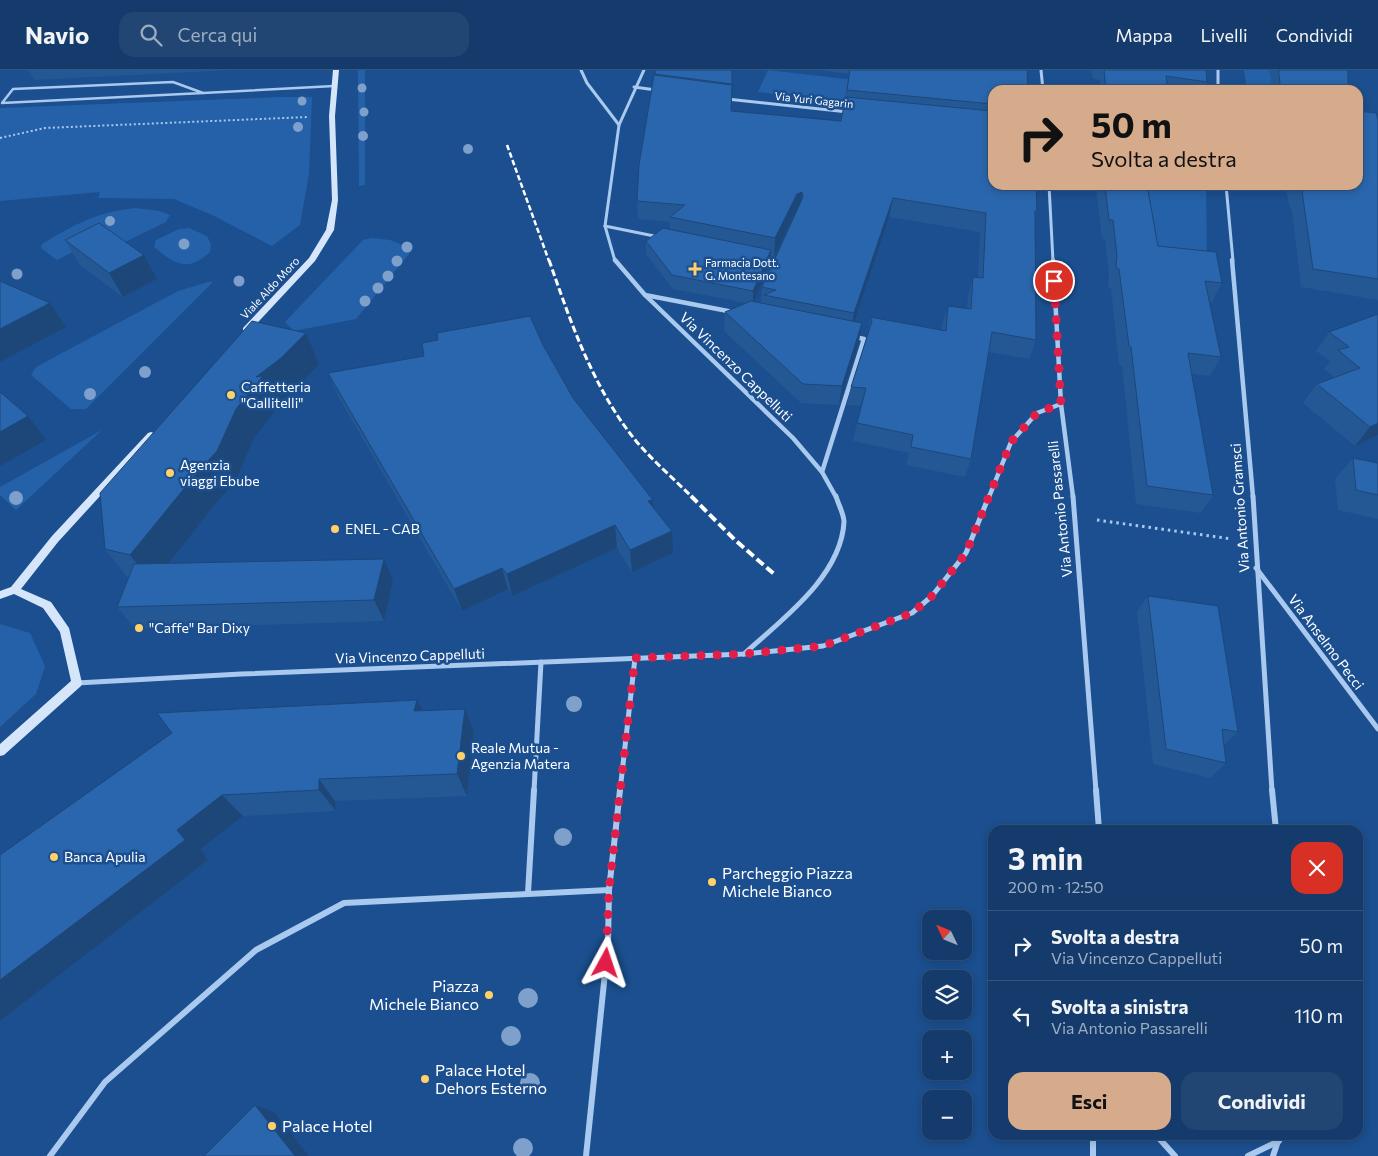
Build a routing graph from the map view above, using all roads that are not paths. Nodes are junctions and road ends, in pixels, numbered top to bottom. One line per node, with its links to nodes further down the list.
1 (336, 70): 8 (main road, Viale Aldo Moro)
2 (581, 70): 14 (street)
3 (644, 70): 9 (street, Via Vincenzo Cappelluti)
4 (1041, 70): 6 (street)
5 (1218, 70): 7 (street)
6 (1042, 85)
7 (1218, 85)
8 (334, 86): 11 (lane); 21 (main road, Viale Aldo Moro)
9 (634, 87): 10 (street); 14 (street, Via Vincenzo Cappelluti)
10 (662, 91)
11 (204, 93): 11 (lane)
12 (719, 98): 13 (street, Via Yuri Gagarin)
13 (855, 112)
14 (619, 126): 17 (street, Via Vincenzo Cappelluti)
15 (1049, 190): 23 (street, Via Antonio Passarelli)
16 (1226, 190): 26 (street, Via Antonio Gramsci)
17 (605, 226): 18 (street); 19 (street, Via Vincenzo Cappelluti)
18 (663, 238)
19 (646, 295): 20 (street); 25 (street, Via Vincenzo Cappelluti)
20 (742, 314)
21 (243, 334)
22 (846, 335): 25 (street)
23 (1061, 404): 29 (street, Via Vincenzo Cappelluti); 35 (street, Via Antonio Passarelli)
24 (154, 431): 27 (main road)
25 (822, 472): 29 (street, Via Vincenzo Cappelluti)
26 (1256, 568): 33 (street, Via Anselmo Pecci); 36 (street, Via Antonio Gramsci)
27 (14, 590): 28 (main road); 32 (main road)
28 (0, 595)
29 (744, 654): 30 (street, Via Vincenzo Cappelluti)
30 (635, 658): 31 (street, Via Vincenzo Cappelluti); 37 (street)
31 (541, 662): 32 (street, Via Vincenzo Cappelluti); 38 (street)
32 (77, 682): 34 (main road)
33 (1378, 729)
34 (0, 751)
35 (1099, 825)
36 (1276, 825)
37 (609, 890): 38 (street); 44 (street)
38 (528, 893): 43 (street)
39 (1093, 1140): 45 (street)
40 (1161, 1140): 46 (street)
41 (1276, 1140): 47 (street)
42 (1278, 1140): 48 (street)
43 (50, 1156)
44 (586, 1156)
45 (1093, 1156)
46 (1175, 1156)
47 (1248, 1156)
48 (1273, 1156)

